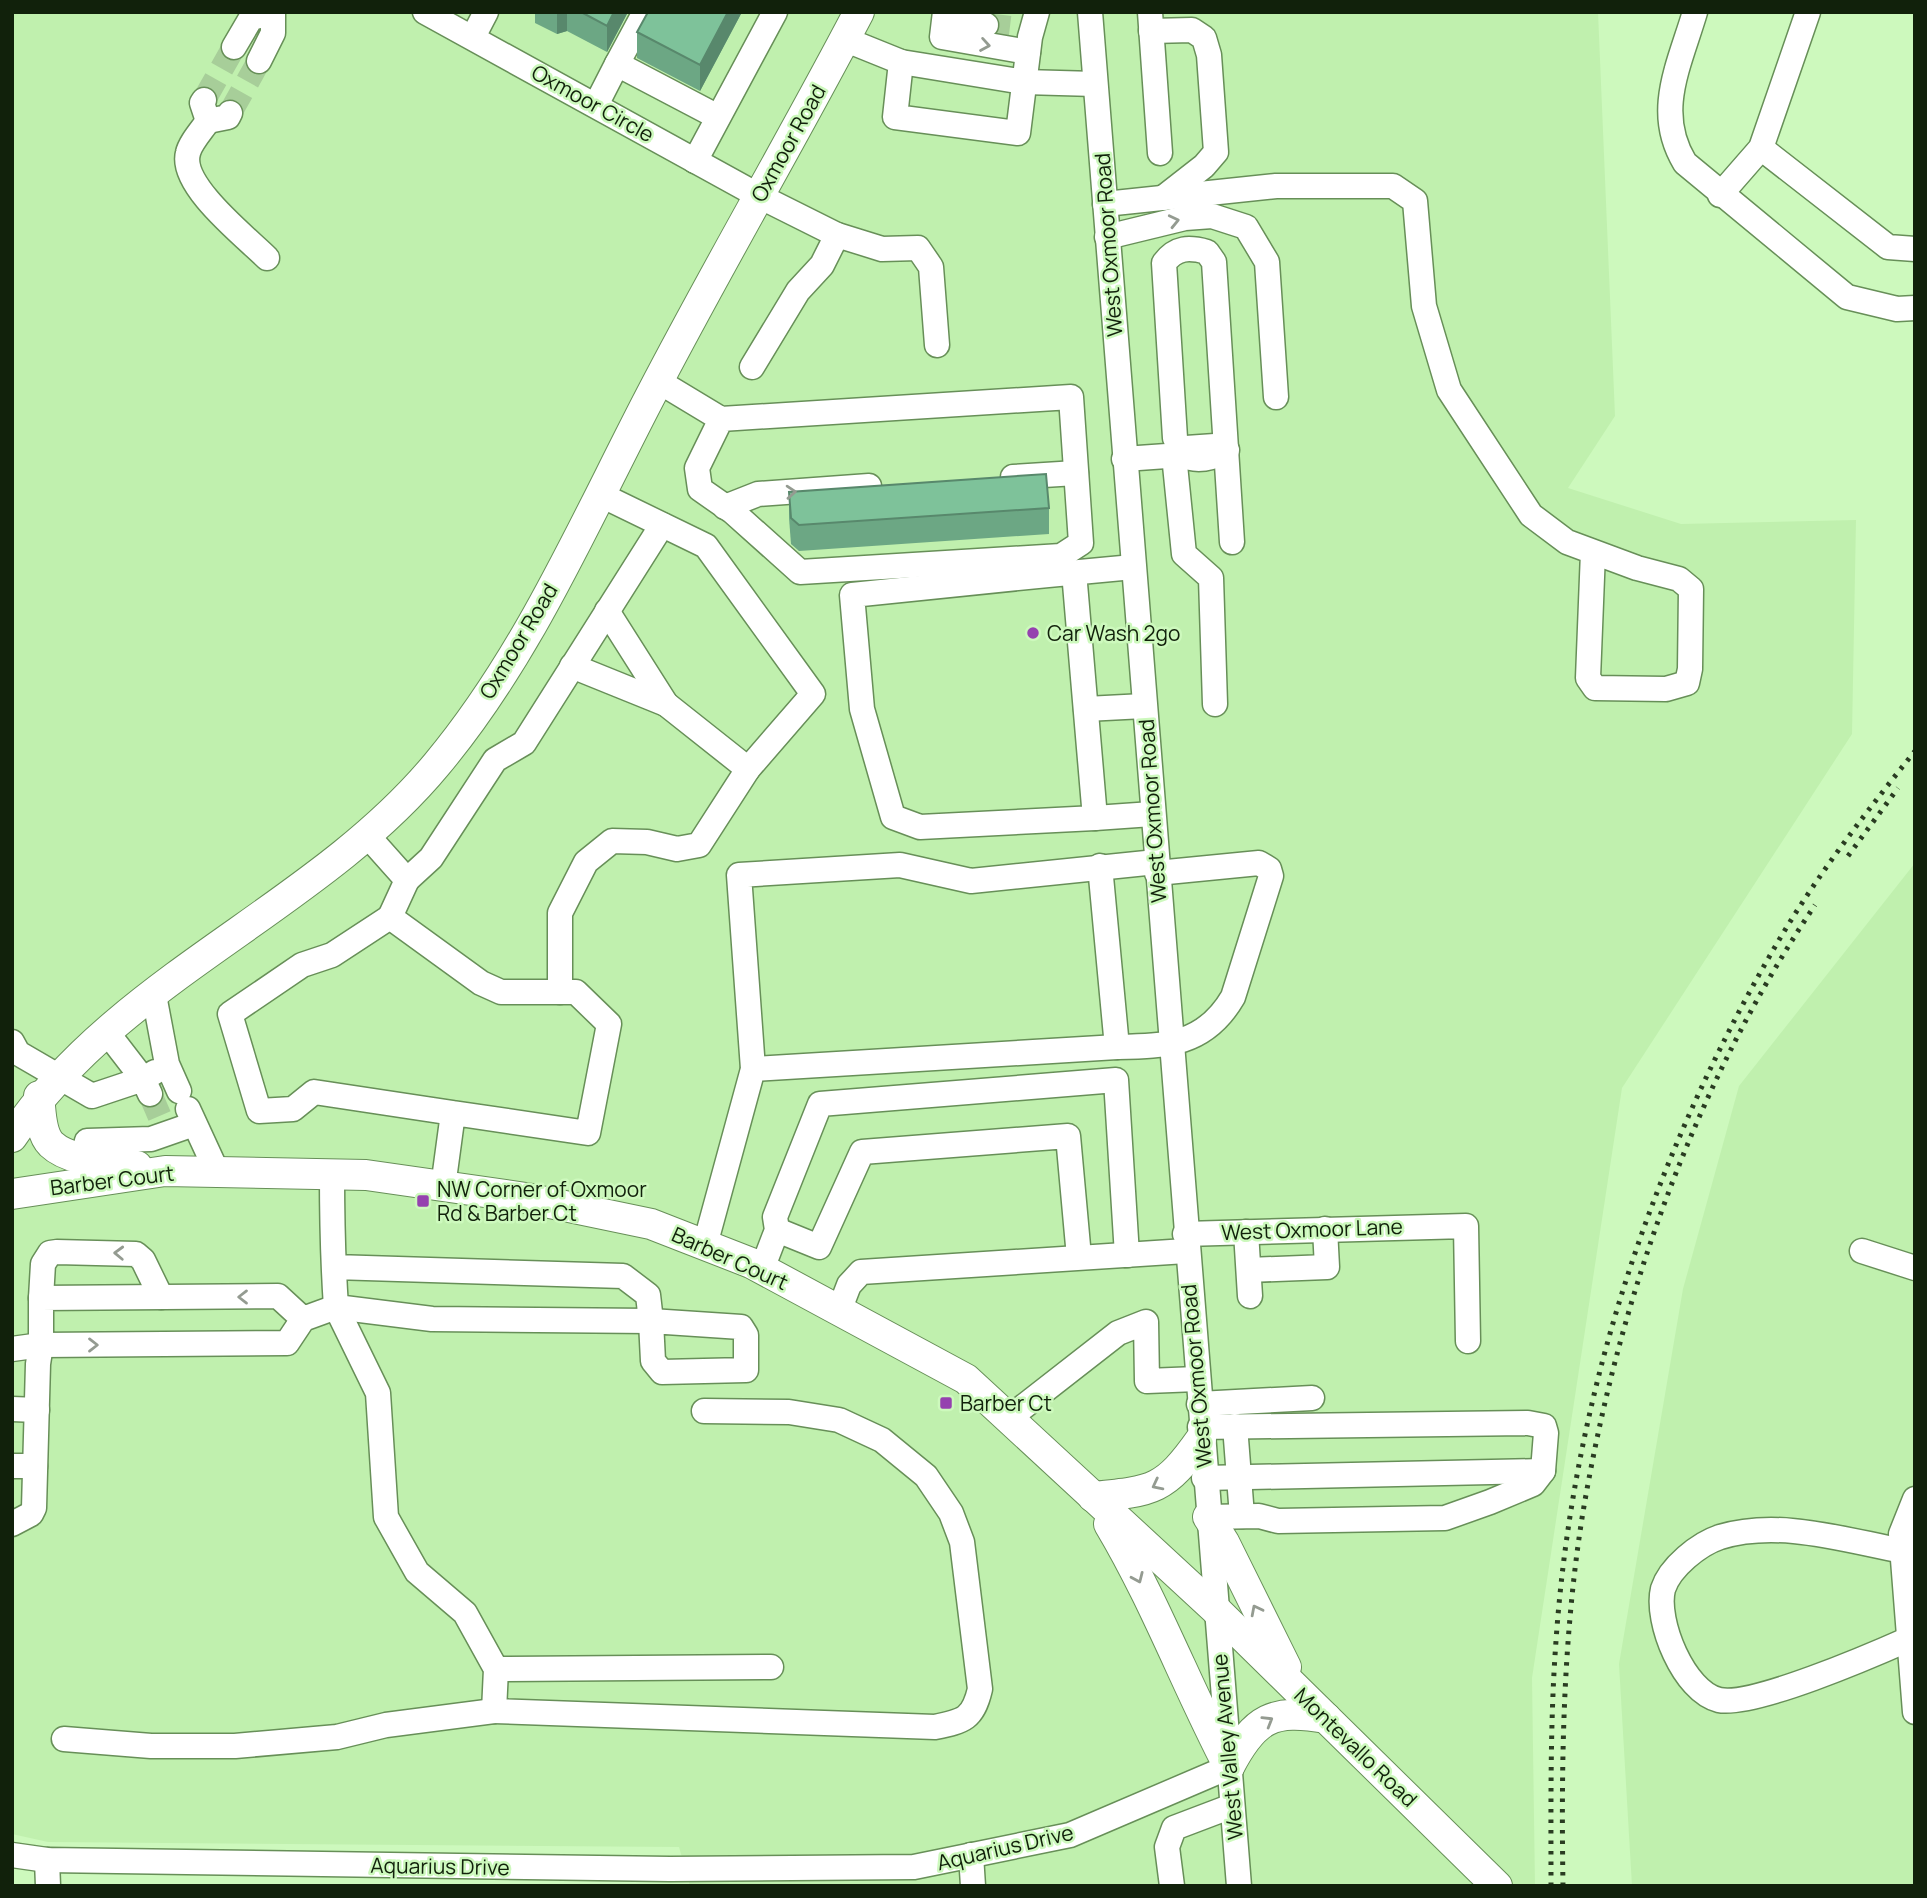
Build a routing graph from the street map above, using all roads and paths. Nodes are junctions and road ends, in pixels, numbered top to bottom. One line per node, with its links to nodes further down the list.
1 (425, 12): 14 (street, Oxmoor Circle)
2 (486, 12): 14 (street)
3 (645, 12): 19 (street)
4 (775, 12): 24 (street)
5 (859, 12): 15 (main road, Oxmoor Road)
6 (1090, 12): 21 (street, West Oxmoor Road)
7 (1695, 12): 28 (street)
8 (1808, 12): 25 (street)
9 (274, 13): 16 (street); 17 (street)
10 (1151, 22): 26 (street); 30 (street)
11 (944, 23): 12 (street); 13 (street, one-way to 13)
12 (986, 24)
13 (1027, 31): 20 (street)
14 (472, 37): 22 (street, Oxmoor Circle)
15 (844, 39): 18 (street); 29 (main road, Oxmoor Road)
16 (234, 47)
17 (259, 61)
18 (901, 62): 20 (street); 20 (street)
19 (618, 64): 22 (street); 24 (street)
20 (1024, 82): 21 (street)
21 (1095, 84): 31 (street, West Oxmoor Road)
22 (596, 105): 27 (street, Oxmoor Circle)
23 (214, 111): 36 (street)
24 (718, 117): 27 (street)
25 (1761, 148): 28 (street); 35 (street)
26 (1160, 153)
27 (695, 160): 29 (street, Oxmoor Circle)
28 (1720, 195): 37 (street)
29 (759, 196): 33 (street, Oxmoor Circle); 40 (main road, Oxmoor Road)
30 (1163, 198): 31 (street); 32 (street)
31 (1105, 204): 34 (street, West Oxmoor Road)
32 (1214, 204): 34 (street, one-way to 32); 41 (street); 53 (street)
33 (836, 235): 38 (street, Oxmoor Circle); 39 (street)
34 (1107, 237): 45 (street, West Oxmoor Road)
35 (1915, 249)
36 (267, 258)
37 (1915, 308)
38 (937, 345)
39 (752, 366)
40 (658, 381): 42 (street); 49 (main road, Oxmoor Road)
41 (1276, 397)
42 (721, 419): 46 (street); 50 (street)
43 (1177, 449): 44 (street); 44 (street); 45 (street); 59 (street)
44 (1227, 450): 52 (street)
45 (1125, 459): 54 (street, West Oxmoor Road)
46 (1076, 473): 47 (street); 50 (street)
47 (993, 478)
48 (897, 485): 50 (street, one-way to 48)
49 (599, 494): 51 (street); 65 (main road, Oxmoor Road)
50 (725, 507)
51 (662, 525): 56 (street); 62 (street)
52 (1232, 541)
53 (1594, 552): 53 (street)
54 (1133, 567): 55 (street); 60 (street, West Oxmoor Road)
55 (1074, 572): 61 (street); 64 (street)
56 (607, 611): 57 (street); 58 (street)
57 (572, 666): 58 (street); 68 (street)
58 (666, 704): 62 (street)
59 (1215, 704)
60 (1144, 706): 61 (street); 63 (street, West Oxmoor Road)
61 (1086, 709): 64 (street)
62 (748, 769): 70 (street)
63 (1152, 814): 64 (street); 67 (street, West Oxmoor Road)
64 (1095, 818)
65 (366, 834): 68 (street); 71 (main road, Oxmoor Road)
66 (1100, 866): 67 (street); 75 (street); 77 (street)
67 (1156, 867): 74 (street, West Oxmoor Road); 74 (street)
68 (407, 880): 69 (street)
69 (390, 917): 70 (street); 81 (street)
70 (560, 992): 81 (street)
71 (155, 995): 72 (main road, Oxmoor Road); 76 (street)
72 (106, 1031): 78 (main road, Oxmoor Road); 79 (street)
73 (12, 1042): 78 (street)
74 (1170, 1046): 75 (street); 93 (street, West Oxmoor Road)
75 (1117, 1047): 77 (street)
76 (167, 1064): 79 (street); 80 (street)
77 (753, 1069): 94 (street)
78 (49, 1087): 79 (street); 82 (main road, Oxmoor Road); 84 (main road)
79 (139, 1090)
80 (187, 1107): 83 (street); 86 (street)
81 (453, 1113): 88 (street)
82 (15, 1124)
83 (157, 1133): 84 (street); 85 (street)
84 (83, 1157): 85 (main road)
85 (161, 1170): 86 (main road, Barber Court); 89 (main road, Barber Court)
86 (217, 1172): 87 (main road, Barber Court)
87 (332, 1175): 88 (main road, Barber Court); 98 (street)
88 (443, 1186): 94 (main road, Barber Court)
89 (12, 1194)
90 (1325, 1229): 92 (street, West Oxmoor Lane); 101 (street); 108 (street, West Oxmoor Lane)
91 (777, 1230): 96 (street); 97 (street); 100 (street)
92 (1247, 1232): 93 (street, West Oxmoor Lane); 101 (street)
93 (1186, 1242): 96 (street, West Oxmoor Lane); 111 (street, West Oxmoor Road)
94 (705, 1245): 100 (main road, Barber Court)
95 (1861, 1251): 99 (street)
96 (1127, 1255): 97 (street, West Oxmoor Lane)
97 (1079, 1258): 106 (street, West Oxmoor Lane)
98 (334, 1267): 105 (street); 105 (street)
99 (1915, 1268)
100 (762, 1269): 106 (main road, Barber Court)
101 (1249, 1270): 102 (street)
102 (1250, 1296)
103 (161, 1297): 104 (street); 104 (street, one-way to 104); 107 (street, one-way to 103)
104 (41, 1298): 109 (street)
105 (336, 1307): 107 (street); 132 (street)
106 (839, 1311): 115 (main road, Barber Court)
107 (303, 1319): 109 (street, one-way to 107)
108 (1468, 1341)
109 (41, 1345): 110 (street); 113 (street)
110 (12, 1349)
111 (1197, 1379): 115 (street); 116 (street, West Oxmoor Road)
112 (1312, 1398): 116 (street)
113 (24, 1410): 118 (street)
114 (704, 1411): 134 (street)
115 (1009, 1418): 122 (main road, Barber Court)
116 (1200, 1423): 117 (street); 121 (street, West Oxmoor Road); 122 (main road, one-way to 122)
117 (1235, 1426): 119 (street); 120 (street)
118 (24, 1466): 126 (street)
119 (1544, 1471): 120 (street); 124 (street)
120 (1240, 1476): 121 (street); 124 (street)
121 (1205, 1478): 125 (street, West Oxmoor Road)
122 (1093, 1497): 129 (main road, Barber Court); 138 (main road, one-way to 138)
123 (1913, 1510): 127 (street)
124 (1242, 1516): 125 (street)
125 (1208, 1517): 129 (street, West Oxmoor Road); 133 (main road, one-way to 125)
126 (12, 1524)
127 (1903, 1551): 128 (street); 130 (street)
128 (1910, 1580): 130 (street)
129 (1215, 1609): 133 (main road, Montevallo Road); 138 (street, West Valley Avenue)
130 (1909, 1639): 135 (street)
131 (771, 1667): 132 (street)
132 (496, 1669): 134 (street)
133 (1300, 1692): 136 (main road, Montevallo Road)
134 (494, 1711): 137 (street)
135 (1915, 1712)
136 (1326, 1718): 138 (main road, one-way to 136); 149 (main road, Montevallo Road)
137 (64, 1739)
138 (1229, 1766): 139 (street, West Valley Avenue); 141 (street, Aquarius Drive)
139 (1232, 1806): 147 (street); 148 (street, West Valley Avenue)
140 (12, 1855): 142 (street, Aquarius Drive)
141 (971, 1856): 144 (street, Aquarius Drive); 146 (street)
142 (47, 1860): 143 (street, Aquarius Drive); 145 (street)
143 (371, 1875): 144 (street, Aquarius Drive)
144 (672, 1878)
145 (48, 1886)
146 (973, 1886)
147 (1172, 1886)
148 (1239, 1886)
149 (1497, 1886)

